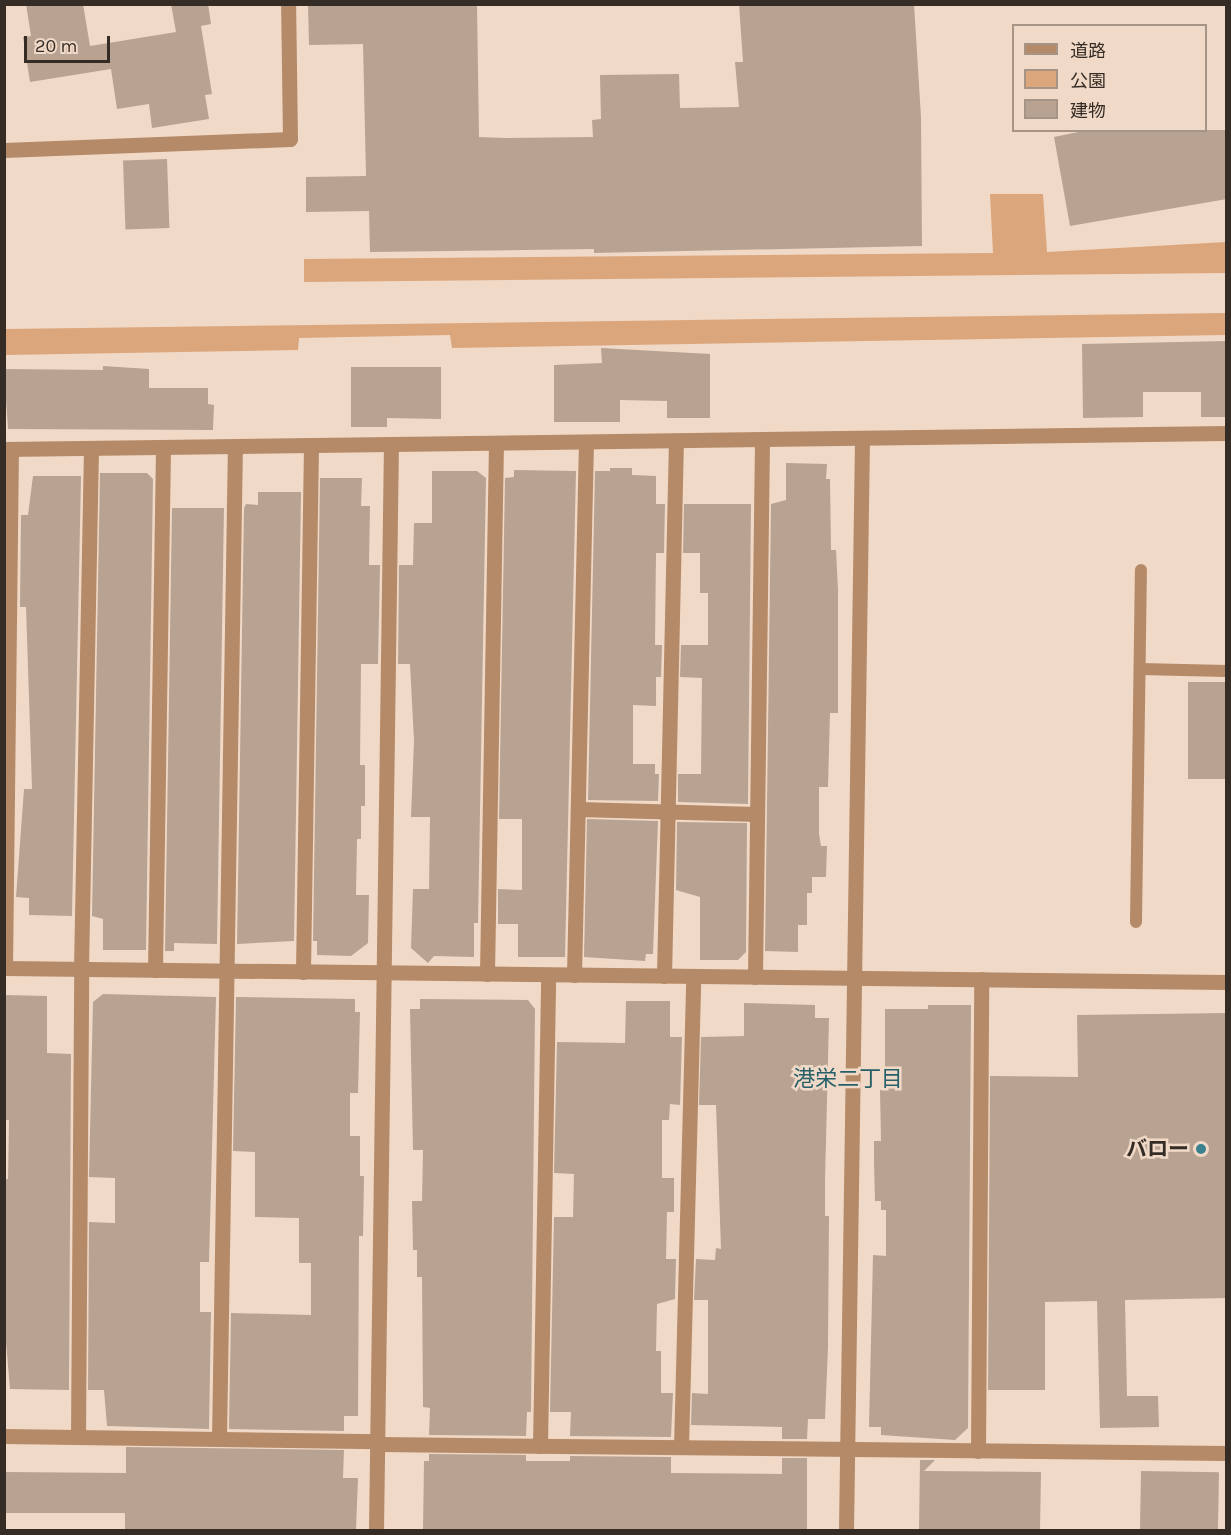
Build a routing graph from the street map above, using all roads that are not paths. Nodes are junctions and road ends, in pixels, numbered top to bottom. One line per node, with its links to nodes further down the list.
1 (288, 4): 2 (street)
2 (4, 150)
3 (1227, 433): 4 (street)
4 (862, 438): 5 (street); 34 (street)
5 (762, 440): 6 (street); 20 (street)
6 (676, 441): 7 (street); 19 (street)
7 (586, 442): 8 (street); 18 (street)
8 (496, 443): 9 (street); 28 (street)
9 (391, 444): 10 (street); 27 (street)
10 (310, 445): 11 (street); 26 (street)
11 (235, 446): 12 (street); 25 (street)
12 (163, 447): 13 (street); 24 (street)
13 (91, 448): 14 (street); 23 (street)
14 (8, 449): 22 (street)
15 (1142, 570): 16 (lane)
16 (1140, 669): 17 (lane); 21 (lane)
17 (1227, 670)
18 (578, 809): 19 (street); 30 (street)
19 (668, 812): 20 (street); 31 (street)
20 (757, 814): 33 (street)
21 (1136, 922)
22 (5, 968): 23 (street)
23 (81, 969): 24 (street); 38 (street)
24 (155, 970): 25 (street)
25 (227, 971): 26 (street); 39 (street)
26 (303, 972): 27 (street)
27 (384, 973): 28 (street); 40 (street)
28 (487, 974): 29 (street)
29 (548, 975): 30 (street); 41 (street)
30 (574, 975): 31 (street)
31 (664, 976): 32 (street)
32 (693, 976): 33 (street); 42 (street)
33 (754, 977): 34 (street)
34 (857, 978): 35 (street); 43 (street)
35 (981, 979): 36 (street); 44 (street)
36 (1227, 982)
37 (4, 1436): 38 (street)
38 (78, 1437): 39 (street)
39 (219, 1439): 40 (street)
40 (378, 1443): 41 (street); 46 (street)
41 (540, 1446): 42 (street)
42 (681, 1447): 43 (street)
43 (847, 1449): 44 (street); 47 (street)
44 (978, 1451): 45 (street)
45 (1227, 1454)
46 (376, 1530)
47 (846, 1530)

